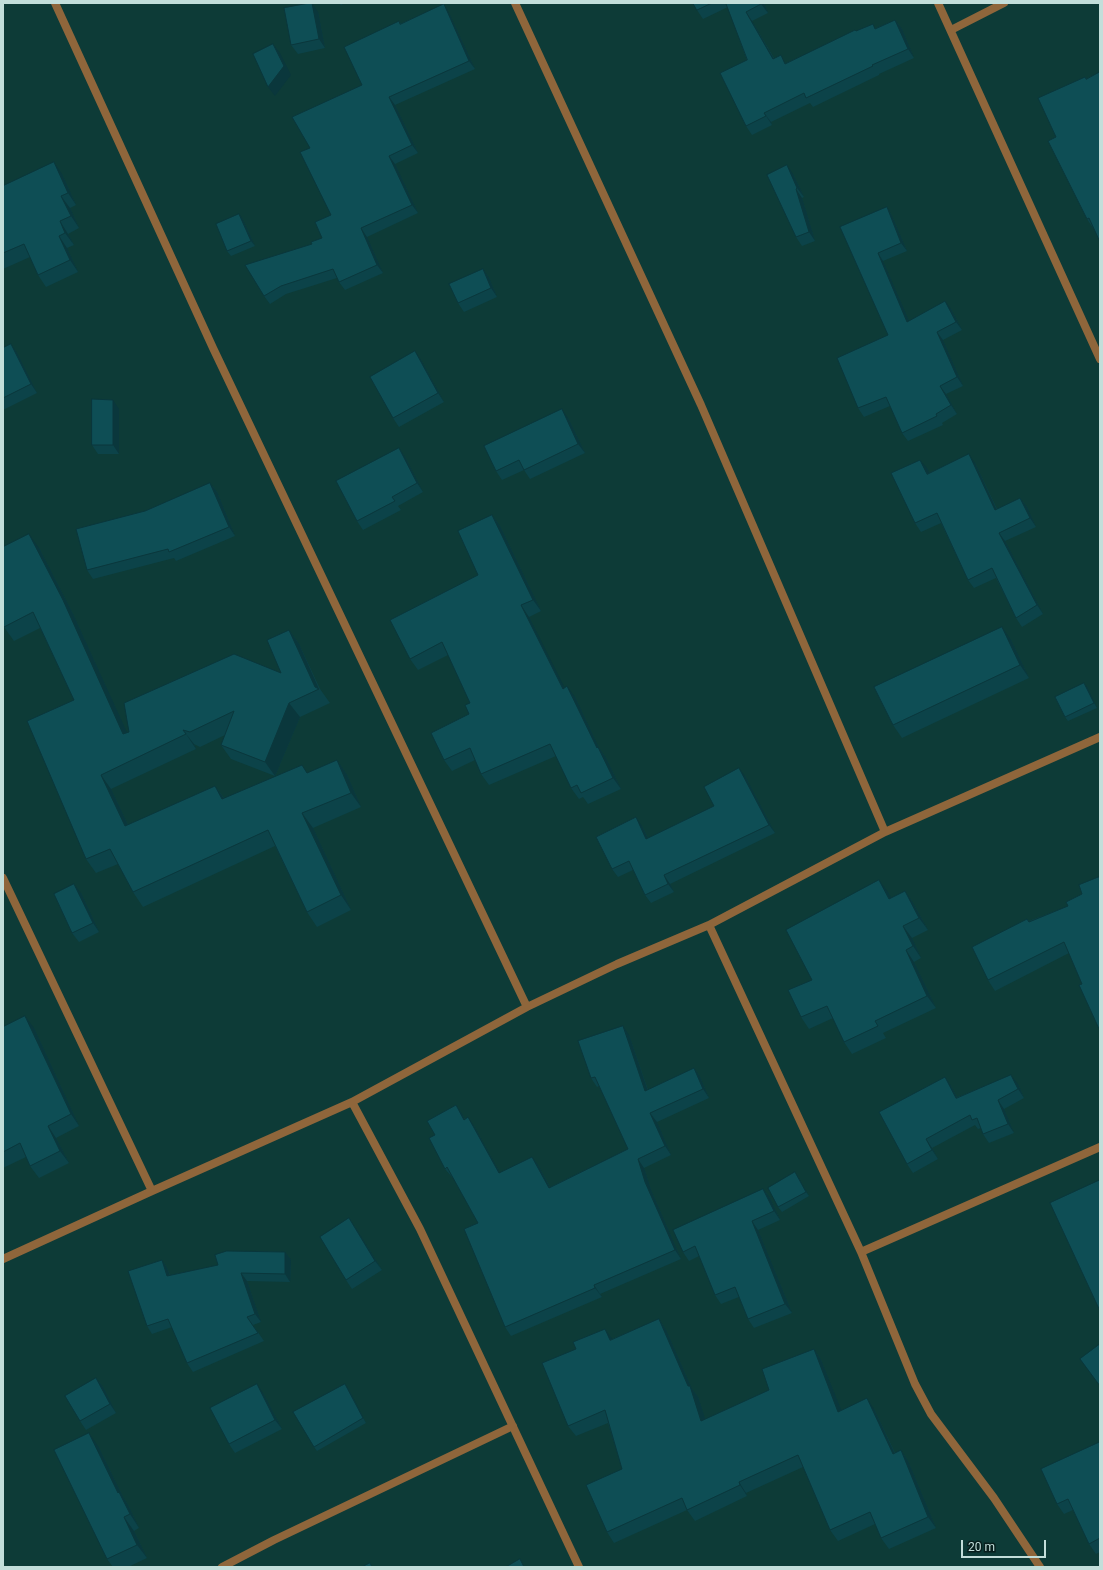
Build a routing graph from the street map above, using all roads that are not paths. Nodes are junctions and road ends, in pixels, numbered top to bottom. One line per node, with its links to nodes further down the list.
1 (55, 3): 12 (street)
2 (515, 3): 9 (street)
3 (938, 3): 5 (street)
4 (1004, 3): 5 (street)
5 (950, 30): 6 (street)
6 (1098, 346): 7 (street)
7 (1100, 359)
8 (1100, 737): 9 (street)
9 (885, 832): 11 (street)
10 (3, 878): 15 (street)
11 (708, 925): 12 (street); 16 (street)
12 (527, 1007): 13 (street)
13 (352, 1102): 15 (street); 18 (street)
14 (1100, 1147): 16 (street)
15 (152, 1191): 17 (street)
16 (861, 1252): 21 (street)
17 (3, 1259)
18 (512, 1426): 19 (street); 20 (street)
19 (222, 1567)
20 (579, 1567)
21 (1040, 1567)

